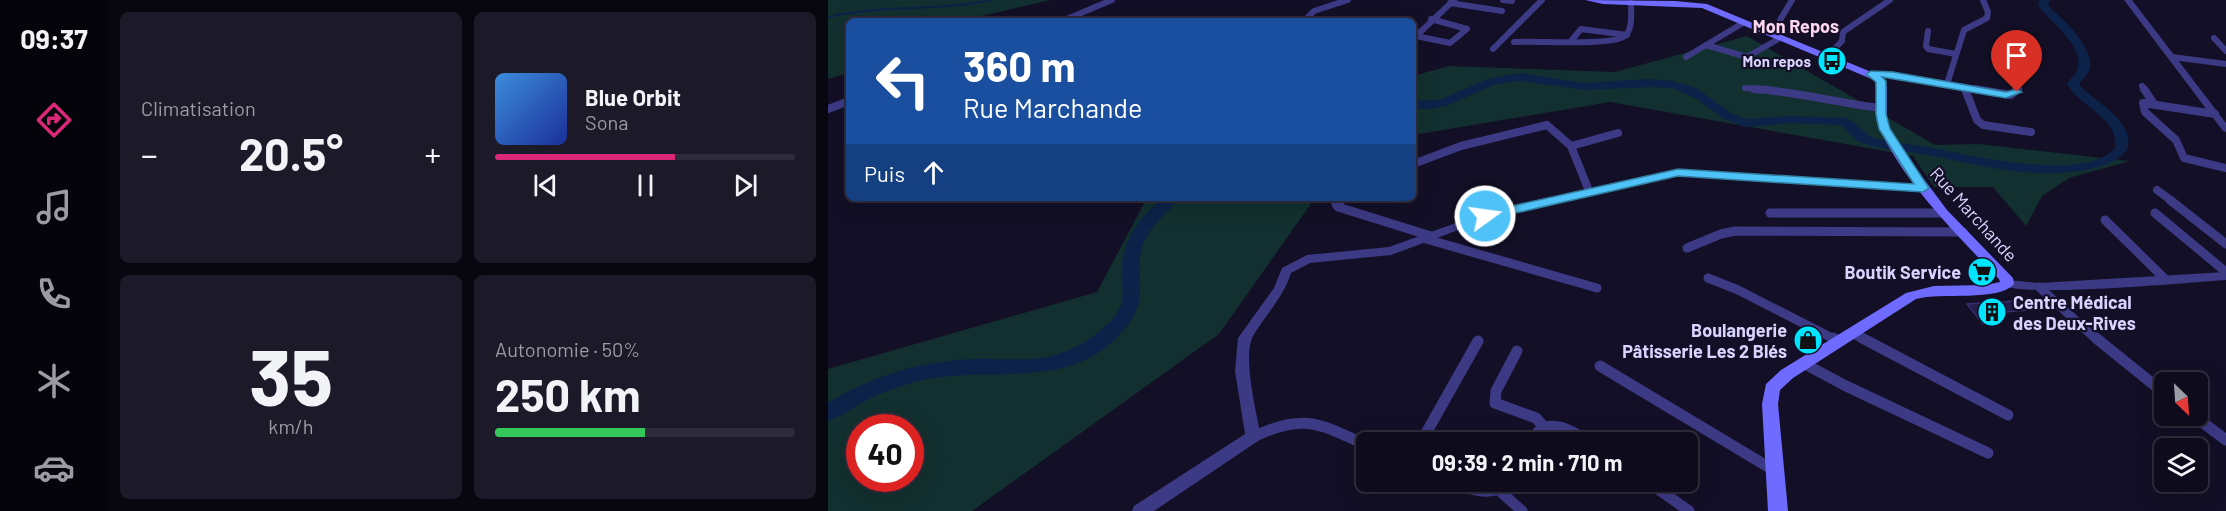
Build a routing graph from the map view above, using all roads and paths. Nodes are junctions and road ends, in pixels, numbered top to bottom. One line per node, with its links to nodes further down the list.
1 (1112, 0): 15 (street)
2 (1348, 0): 16 (street)
3 (1503, 0): 10 (street)
4 (1542, 0): 29 (street)
5 (1589, 0): 13 (main road)
6 (1792, 0): 23 (street)
7 (1890, 0): 32 (street)
8 (1983, 0): 30 (street)
9 (2128, 0): 33 (street)
10 (1512, 1)
11 (1679, 1): 13 (main road); 18 (main road)
12 (1452, 2): 14 (street); 17 (street)
13 (1631, 3): 20 (street)
14 (1502, 10)
15 (1069, 18)
16 (1307, 18)
17 (1431, 19): 21 (street); 22 (street)
18 (1743, 23): 23 (main road); 27 (street)
19 (1928, 30): 30 (street)
20 (1627, 34): 25 (street); 25 (street)
21 (1416, 35)
22 (1416, 37)
23 (1778, 37): 27 (street); 32 (main road)
24 (2214, 38): 28 (street)
25 (1571, 41): 26 (street)
26 (1514, 42)
27 (1706, 45): 31 (street)
28 (2225, 48)
29 (1493, 49)
30 (1956, 54): 37 (street)
31 (1686, 57)
32 (1827, 57): 36 (main road)
33 (2172, 57): 34 (street); 45 (street)
34 (2226, 64)
35 (2019, 67): 38 (street)
36 (1871, 74): 37 (street); 43 (main road, Rue Marchande)
37 (1947, 84): 38 (street)
38 (1964, 87): 47 (street)
39 (2142, 87): 42 (street)
40 (1745, 88): 43 (street)
41 (846, 102): 44 (street)
42 (2154, 104): 45 (street); 51 (street)
43 (1881, 108): 52 (main road, Rue Marchande)
44 (828, 109)
45 (2215, 114): 46 (street)
46 (2224, 125)
47 (2031, 132)
48 (1618, 133): 49 (street)
49 (1571, 146): 50 (street); 54 (street)
50 (1416, 163)
51 (2226, 168)
52 (1923, 188): 54 (street); 57 (main road, Rue Marchande)
53 (2157, 190): 62 (street)
54 (1589, 191): 61 (street)
55 (1340, 201): 61 (street)
56 (1770, 213): 57 (street)
57 (1943, 213): 60 (main road, Rue Marchande)
58 (2155, 213): 64 (street)
59 (2105, 220): 66 (street)
60 (1963, 232): 63 (street); 67 (main road, Rue Marchande)
61 (1429, 238): 69 (street); 82 (street)
62 (2226, 244)
63 (1687, 248)
64 (2226, 274): 66 (street)
65 (1708, 278): 70 (street)
66 (2166, 280): 68 (street)
67 (2007, 284): 68 (street); 70 (main road, Rue Marchande)
68 (2039, 287): 75 (street)
69 (1597, 288)
70 (1846, 338): 73 (main road, Rue Marchande); 76 (street)
71 (1478, 341): 79 (street)
72 (1517, 351): 78 (street)
73 (1803, 363): 85 (street); 86 (main road, Rue Marchande)
74 (1600, 366): 86 (street)
75 (2154, 385)
76 (2008, 415)
77 (2207, 426): 83 (street)
78 (1544, 427): 80 (street); 81 (street)
79 (1427, 432)
80 (1537, 432)
81 (1572, 432)
82 (1253, 437): 84 (street); 89 (street)
83 (2226, 440)
84 (1356, 441)
85 (1988, 453)
86 (1775, 471): 92 (main road, Rue Marchande)
87 (1501, 492): 90 (street)
88 (1662, 492): 91 (street)
89 (1140, 511)
90 (1522, 511)
91 (1689, 511)
92 (1778, 511)

